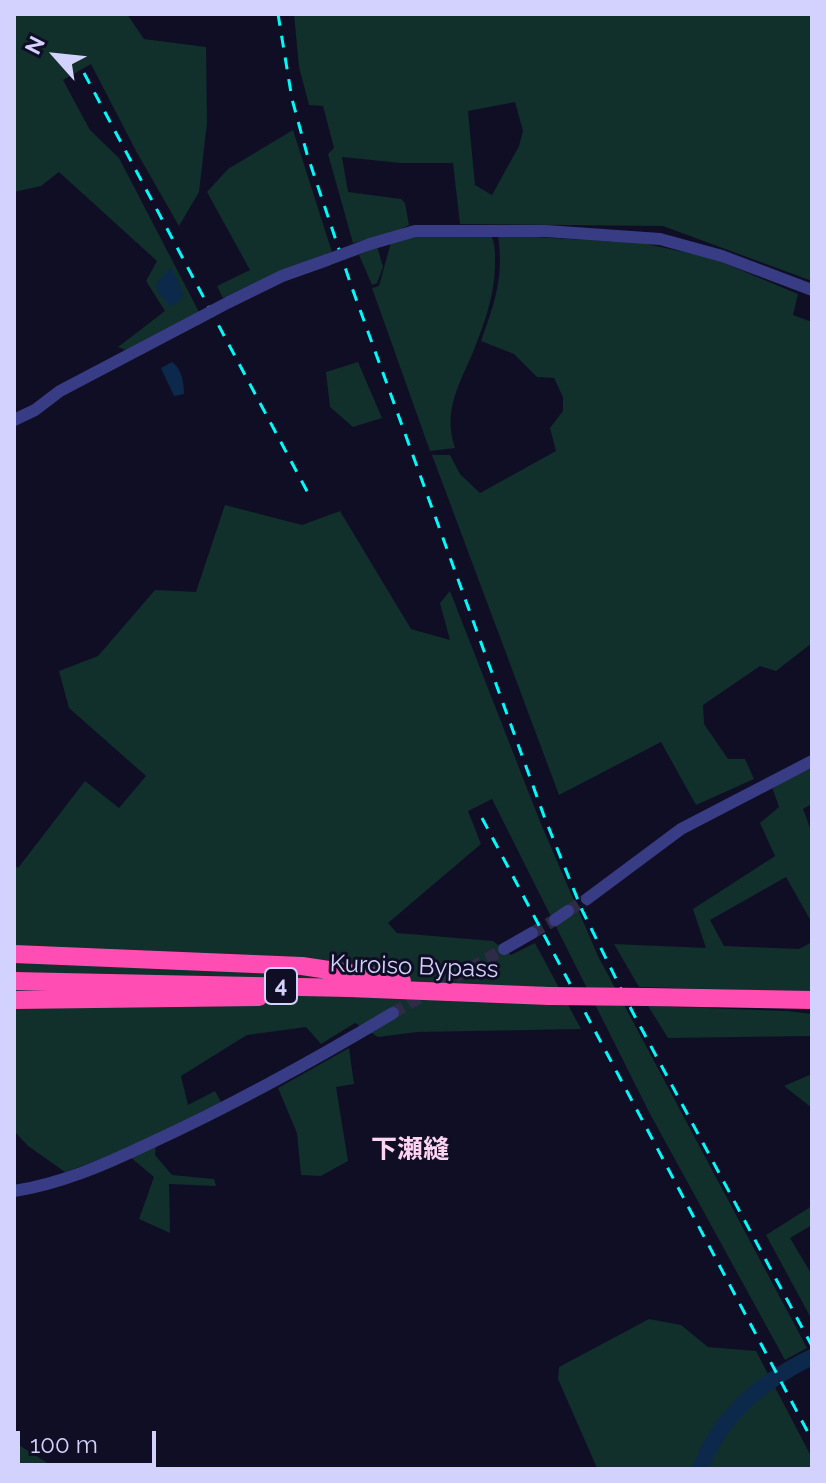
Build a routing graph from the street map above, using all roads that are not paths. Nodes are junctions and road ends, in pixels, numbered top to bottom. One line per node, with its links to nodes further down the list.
1 (812, 290): 2 (street, bridge)
2 (14, 420)
3 (812, 761): 4 (street)
4 (587, 899)
5 (568, 911): 6 (street)
6 (555, 920)
7 (532, 933): 8 (street)
8 (504, 949)
9 (14, 954): 12 (highway, 4)
10 (14, 981): 11 (highway, Kuroiso Bypass / 4)
11 (349, 988): 12 (highway, Kuroiso Bypass / 4); 13 (highway, 4)
12 (469, 993): 14 (highway, Kuroiso Bypass / 4, bridge)
13 (14, 1000)
14 (812, 1002)
15 (393, 1013): 16 (street)
16 (14, 1191)

